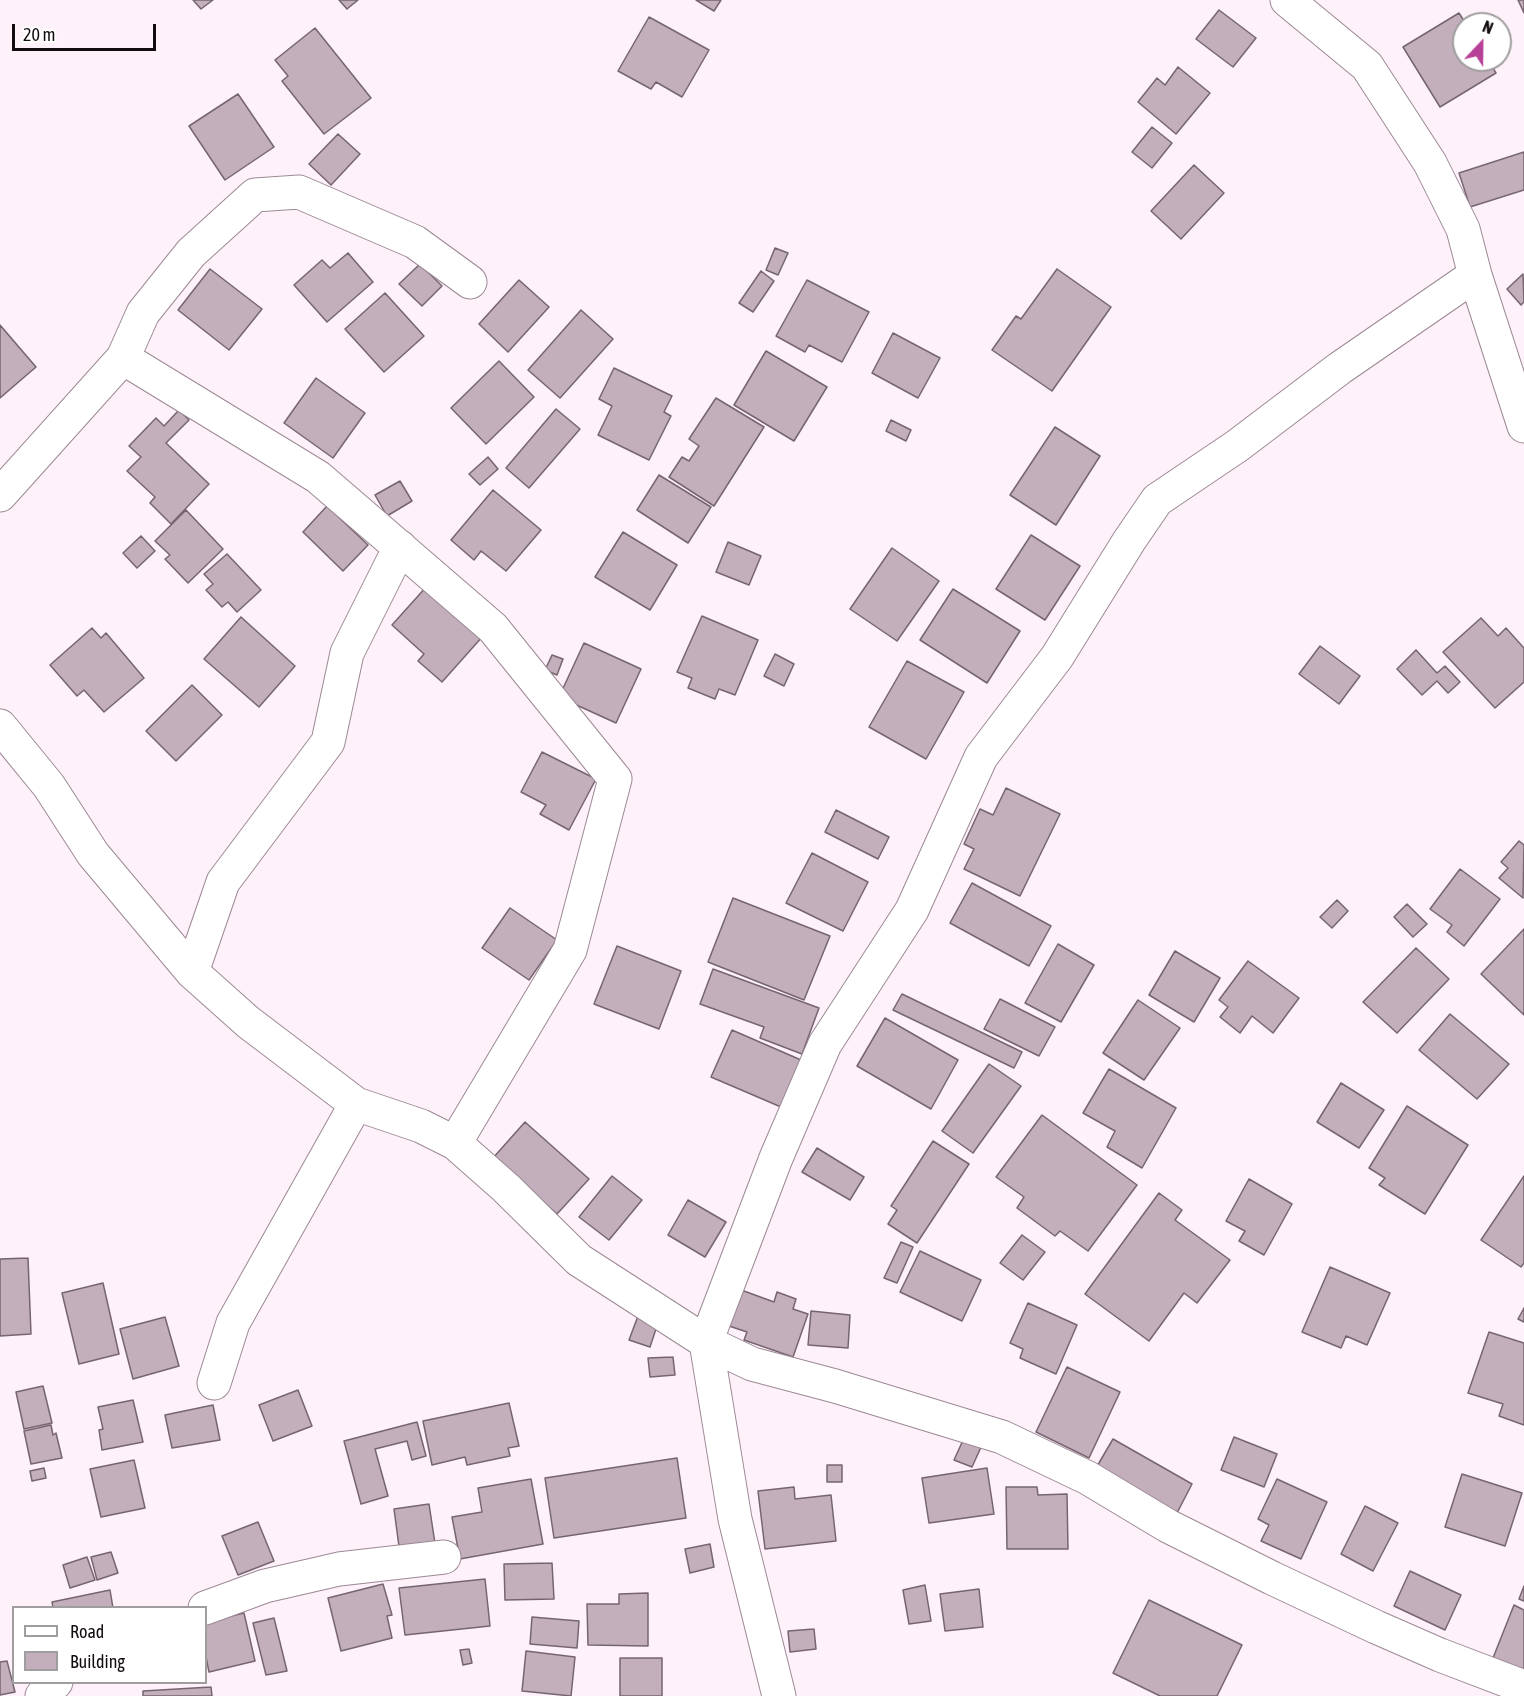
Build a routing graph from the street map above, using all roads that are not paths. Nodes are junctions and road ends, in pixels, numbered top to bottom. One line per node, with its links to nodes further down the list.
1 (1287, 0): 2 (street)
2 (1475, 275): 5 (street); 12 (street)
3 (470, 282): 4 (street)
4 (123, 358): 6 (street); 7 (street)
5 (1524, 426)
6 (0, 495)
7 (400, 547): 9 (street); 11 (street)
8 (0, 726): 9 (street)
9 (192, 972): 10 (street)
10 (356, 1104): 11 (street); 13 (street)
11 (455, 1143): 12 (street)
12 (706, 1342): 17 (street); 19 (street)
13 (214, 1383)
14 (444, 1557): 15 (street)
15 (207, 1607)
16 (55, 1684): 18 (street)
17 (1524, 1687)
18 (42, 1696)
19 (779, 1696)

